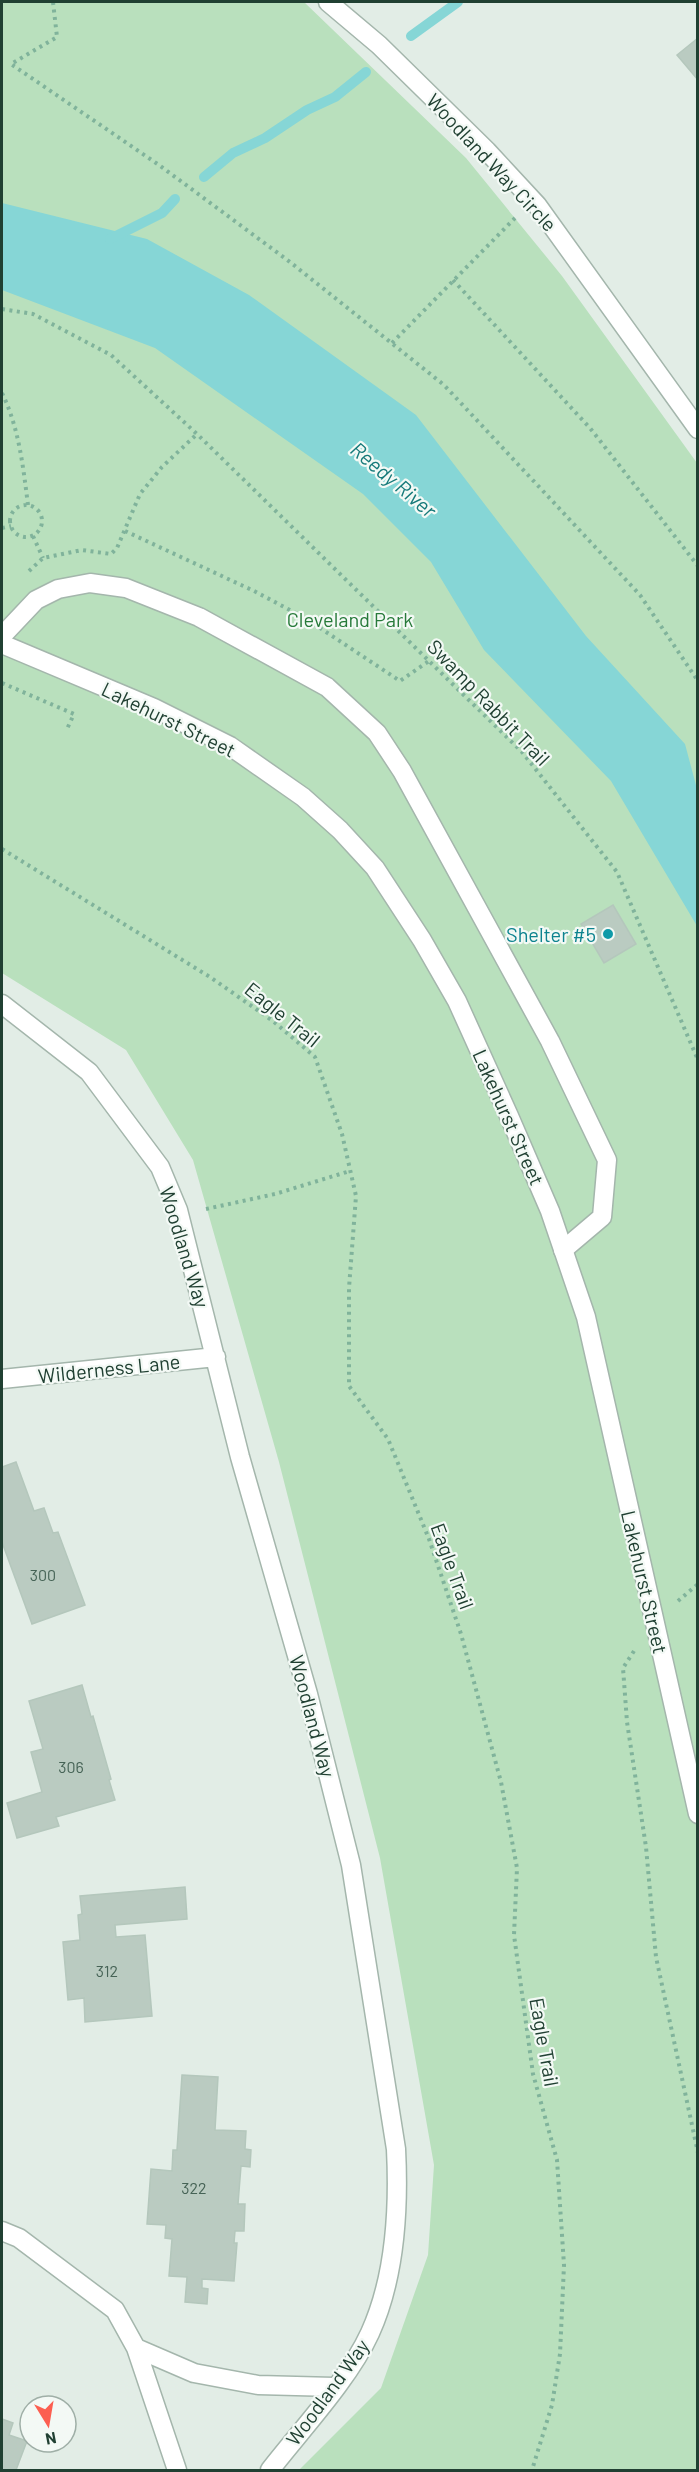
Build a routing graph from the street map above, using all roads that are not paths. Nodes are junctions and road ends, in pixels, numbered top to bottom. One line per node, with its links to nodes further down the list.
1 (328, 2): 2 (street, Woodland Way Circle)
2 (698, 429)
3 (2, 636): 6 (street)
4 (2, 644): 6 (street, Lakehurst Street)
5 (2, 1004): 7 (street, Woodland Way)
6 (563, 1250): 9 (street, Lakehurst Street)
7 (216, 1357): 8 (street, Wilderness Lane); 12 (street, Woodland Way)
8 (2, 1379)
9 (698, 1814)
10 (2, 2231): 11 (street)
11 (136, 2348): 12 (street); 13 (street)
12 (334, 2387): 14 (street, Woodland Way)
13 (177, 2470)
14 (270, 2470)

